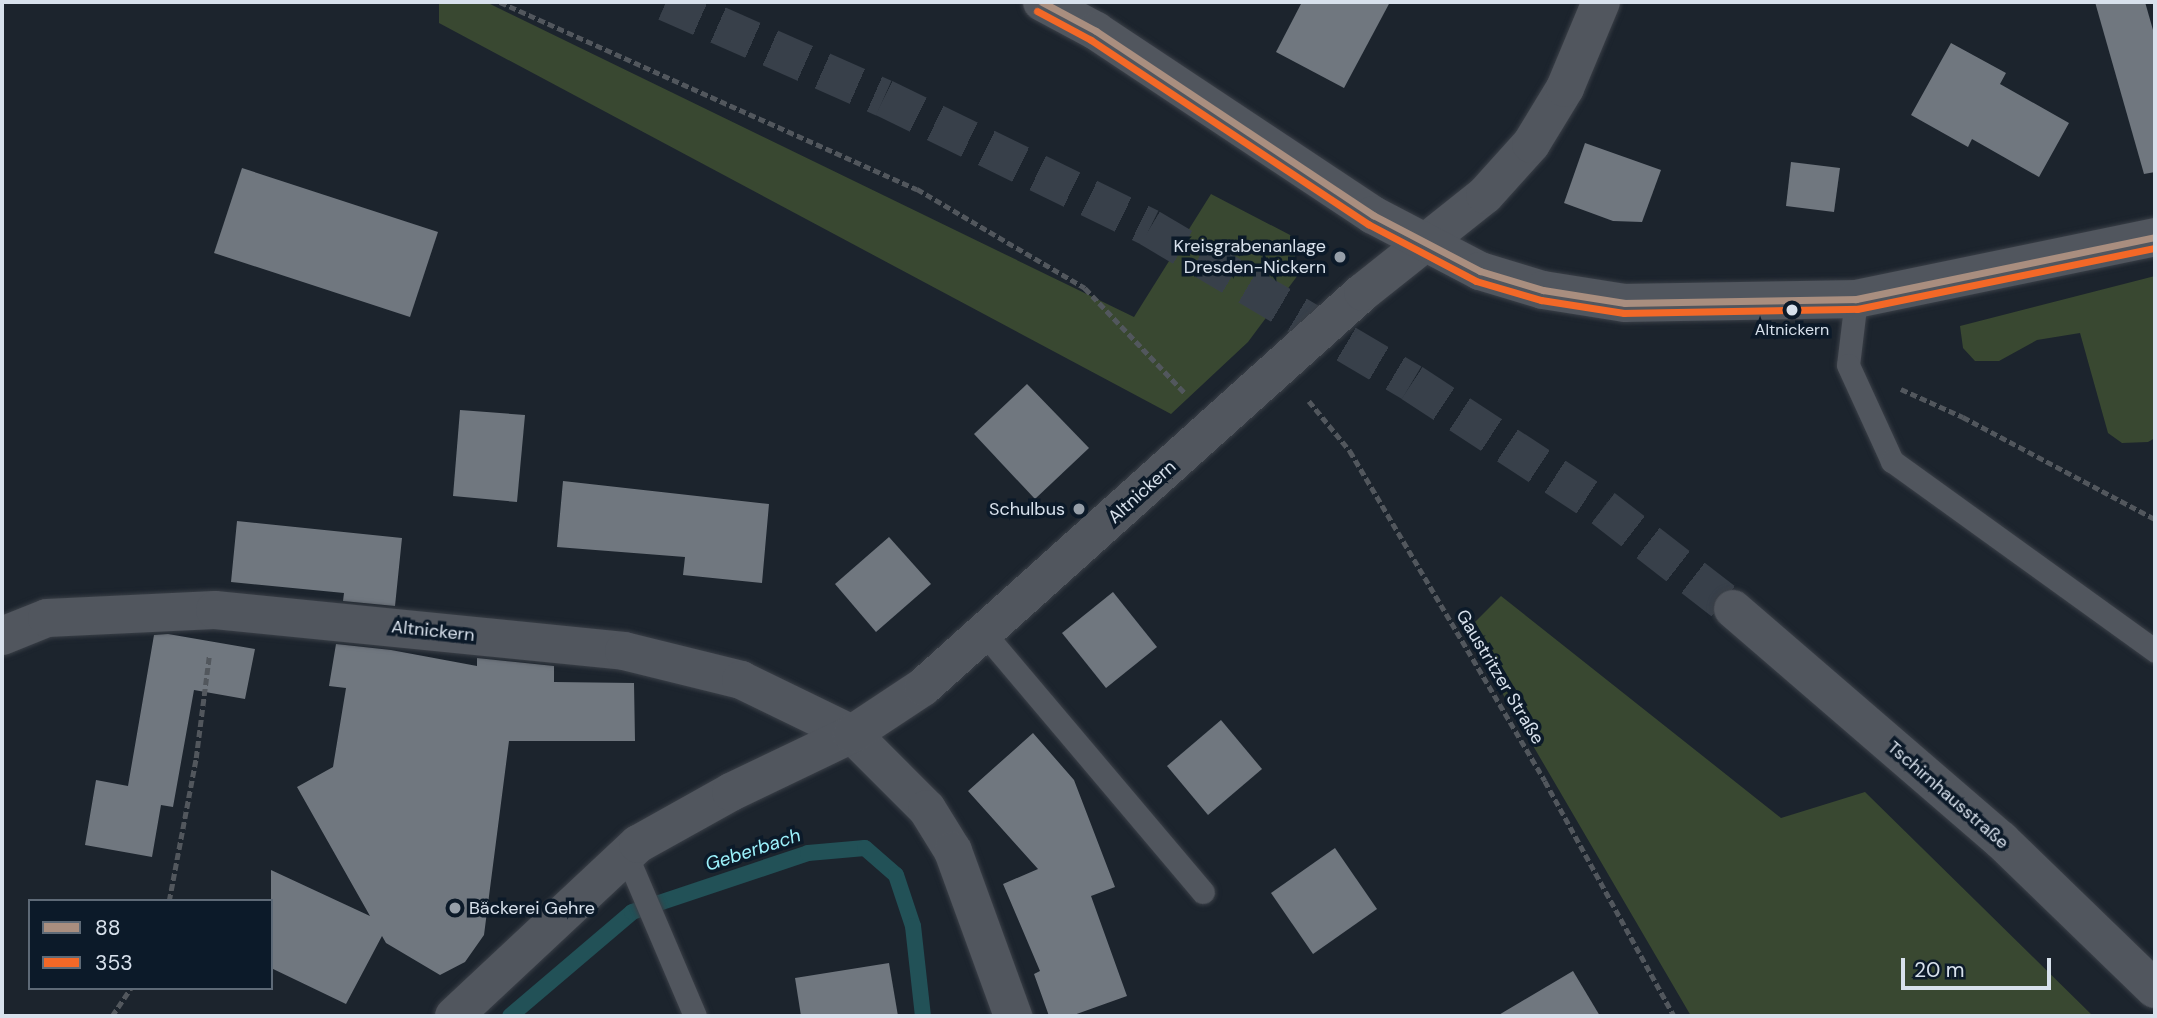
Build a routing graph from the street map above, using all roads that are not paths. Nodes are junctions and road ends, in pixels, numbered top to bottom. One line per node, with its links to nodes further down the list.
1 (1042, 2): 4 (street)
2 (1601, 2): 4 (street, Altnickern)
3 (2155, 237): 5 (street)
4 (1425, 243): 5 (street); 7 (street, Altnickern)
5 (1856, 299): 9 (lane)
6 (1732, 609): 13 (street, Tschirnhausstraße)
7 (985, 633): 10 (street, Altnickern); 12 (lane)
8 (2, 636): 10 (street, Altnickern)
9 (2155, 651)
10 (852, 734): 11 (street, Altnickern); 16 (street, Altnickern)
11 (626, 854): 14 (street, Altnickern); 15 (lane)
12 (1203, 891)
13 (2155, 989)
14 (454, 1016)
15 (695, 1016)
16 (1013, 1016)

